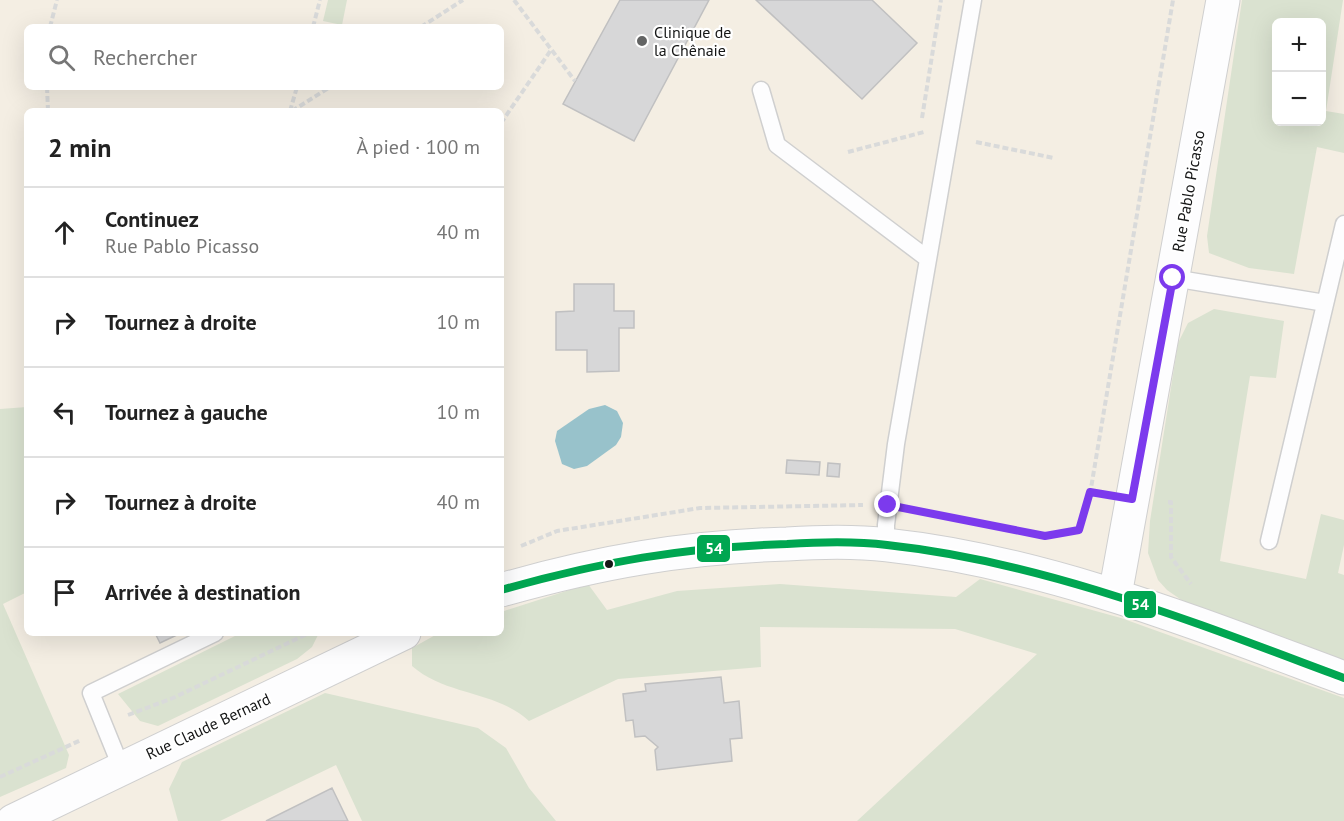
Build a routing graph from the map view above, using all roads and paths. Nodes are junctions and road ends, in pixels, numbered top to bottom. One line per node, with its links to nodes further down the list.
1 (57, 0): 8 (path)
2 (320, 0): 9 (path)
3 (463, 0): 10 (path)
4 (514, 0): 11 (path)
5 (973, 0): 22 (lane)
6 (1173, 0): 25 (path)
7 (1223, 0): 23 (street, Rue Pablo Picasso)
8 (51, 24)
9 (314, 24)
10 (426, 24)
11 (551, 50): 12 (path); 20 (path)
12 (575, 81)
13 (47, 90): 17 (path)
14 (296, 90): 18 (path)
15 (325, 90): 19 (path)
16 (761, 90): 22 (lane)
17 (48, 108)
18 (292, 108)
19 (296, 108)
20 (504, 119)
21 (1344, 224): 24 (lane)
22 (928, 259): 27 (lane)
23 (1173, 278): 24 (lane); 26 (street, Rue Pablo Picasso)
24 (1325, 303): 29 (lane)
25 (1090, 492): 26 (path); 28 (path)
26 (1132, 499): 32 (path); 34 (street, Rue Pablo Picasso)
27 (888, 505): 30 (lane); 31 (path)
28 (1025, 532)
29 (1269, 541)
30 (886, 544): 33 (street); 34 (street)
31 (510, 550)
32 (1202, 588)
33 (504, 589)
34 (1115, 595): 39 (street)
35 (209, 636): 40 (lane)
36 (303, 636): 40 (path)
37 (390, 636): 38 (street, Rue Claude Bernard)
38 (368, 641): 41 (street, Rue Claude Bernard)
39 (1344, 678)
40 (105, 727): 41 (lane); 42 (path)
41 (122, 767): 43 (street, Rue Claude Bernard)
42 (0, 777)
43 (13, 821)

